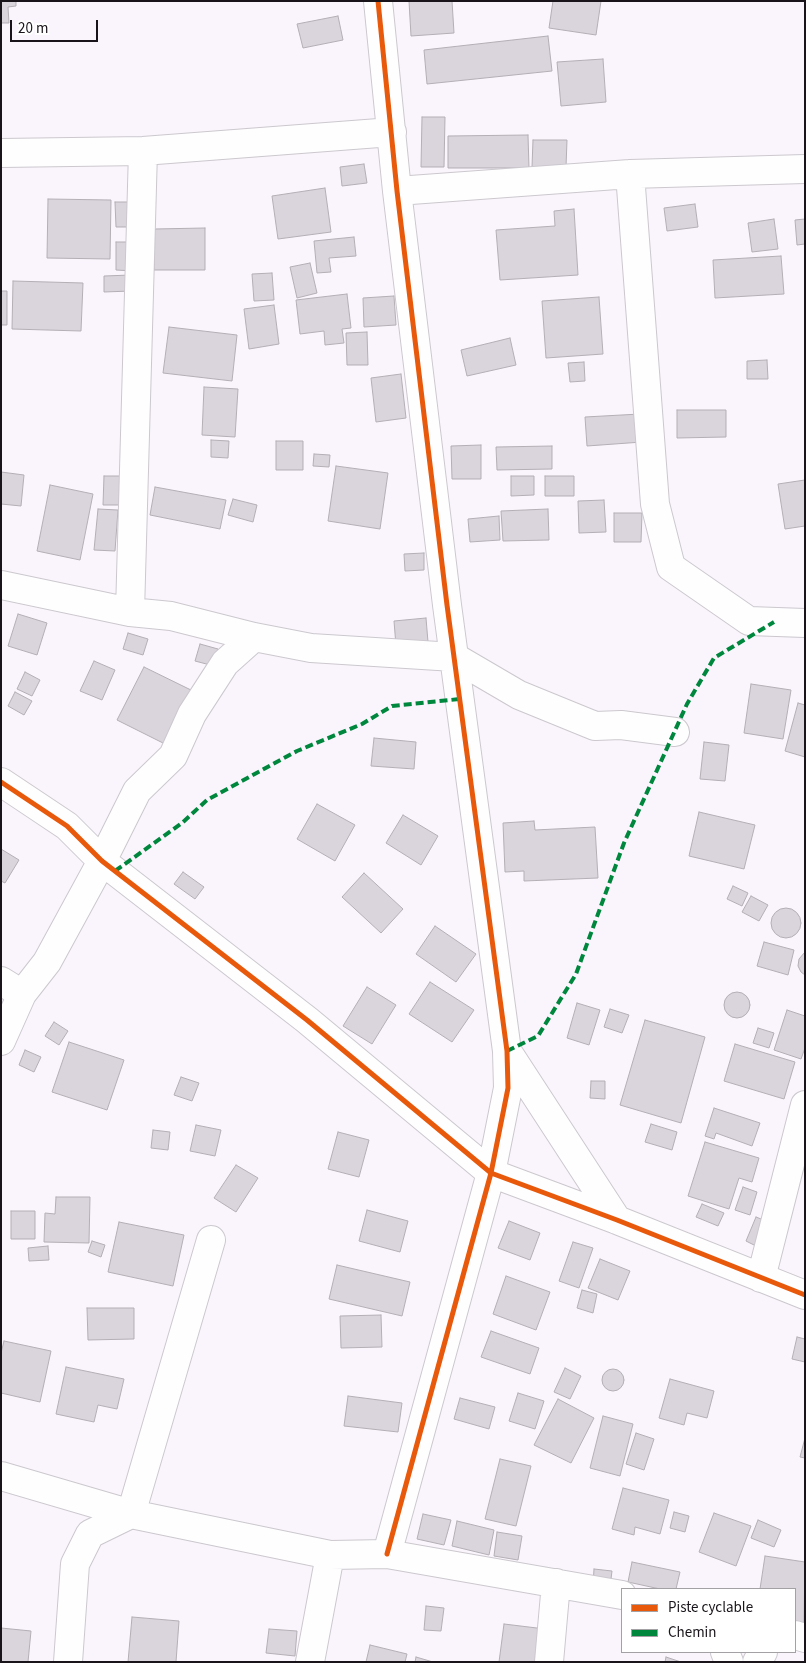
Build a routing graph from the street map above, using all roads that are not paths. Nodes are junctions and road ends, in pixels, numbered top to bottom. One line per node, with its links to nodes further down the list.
1 (378, 1): 2 (street)
2 (392, 132): 3 (street); 7 (street)
3 (143, 151): 4 (street); 9 (street)
4 (1, 153)
5 (805, 169): 6 (street)
6 (630, 174): 7 (street); 10 (street)
7 (397, 191): 12 (street)
8 (1, 585): 9 (street)
9 (130, 612): 11 (street)
10 (805, 623)
11 (254, 637): 12 (street); 15 (street)
12 (454, 657): 13 (street); 18 (street)
13 (675, 732)
14 (1, 782): 15 (street)
15 (102, 861): 16 (street); 20 (street)
16 (12, 987): 17 (street)
17 (1, 1041)
18 (507, 1051): 20 (street); 21 (street)
19 (805, 1105): 23 (street)
20 (491, 1173): 21 (street); 27 (street)
21 (617, 1220): 23 (street)
22 (211, 1240): 26 (street)
23 (761, 1278): 24 (street)
24 (805, 1295)
25 (1, 1476): 26 (street)
26 (131, 1514): 28 (street); 31 (street)
27 (387, 1554): 28 (street); 29 (street)
28 (330, 1555): 32 (street)
29 (556, 1583): 30 (street); 33 (street)
30 (621, 1595)
31 (68, 1662)
32 (310, 1662)
33 (548, 1662)

